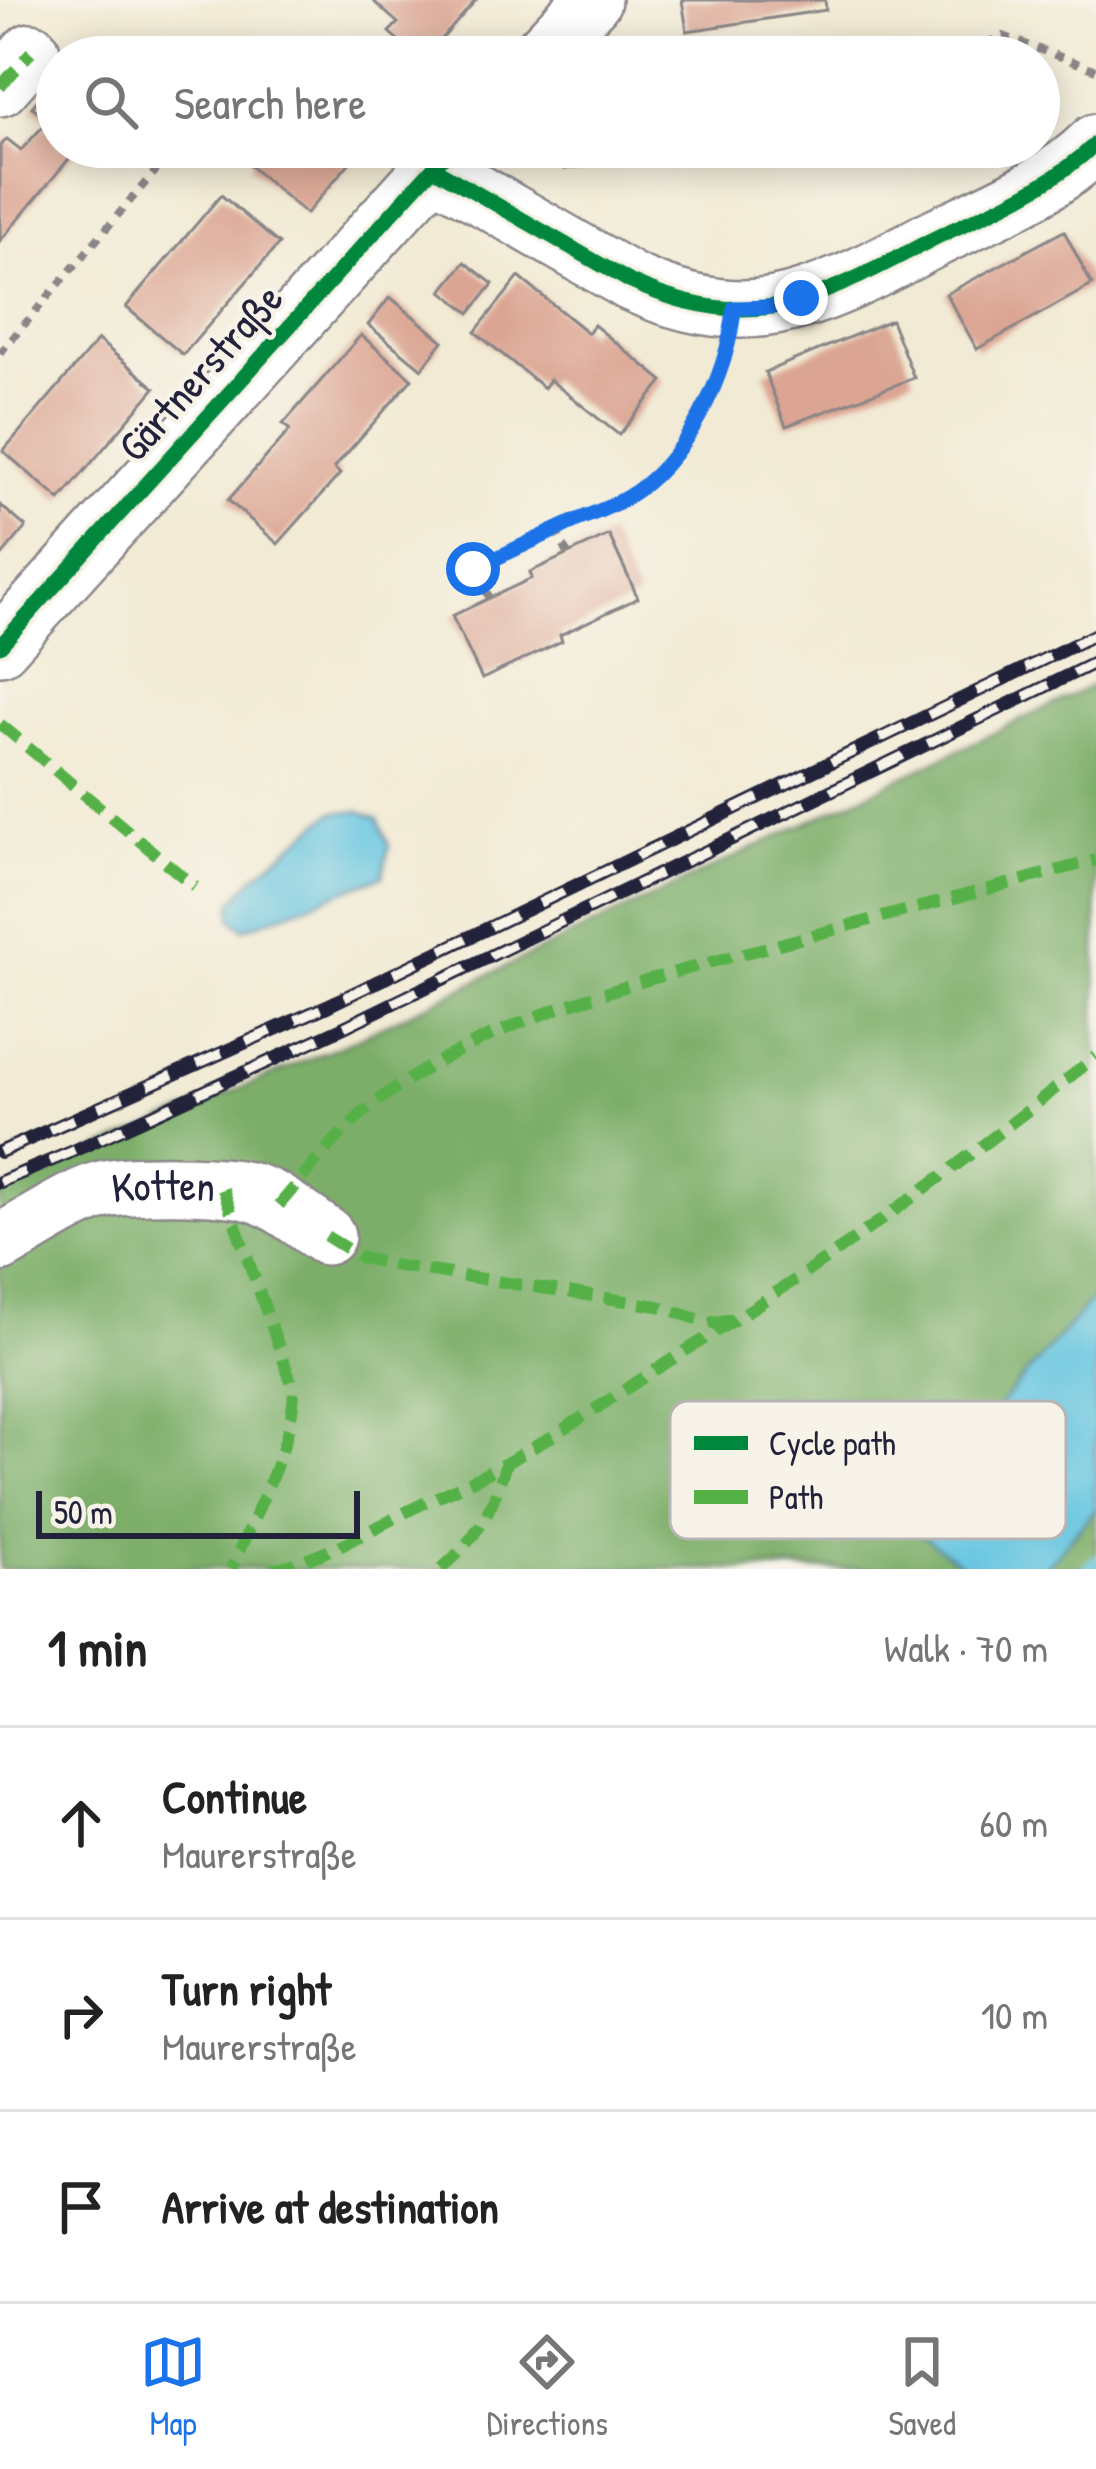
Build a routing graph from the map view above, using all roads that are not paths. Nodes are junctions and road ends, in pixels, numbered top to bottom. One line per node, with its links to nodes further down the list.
1 (592, 0): 2 (street)
2 (558, 36)
3 (1096, 143): 5 (street)
4 (432, 168): 6 (street, Gärtnerstraße)
5 (459, 168)
6 (0, 646)
7 (326, 1237): 8 (street, Kotten)
8 (0, 1243)

